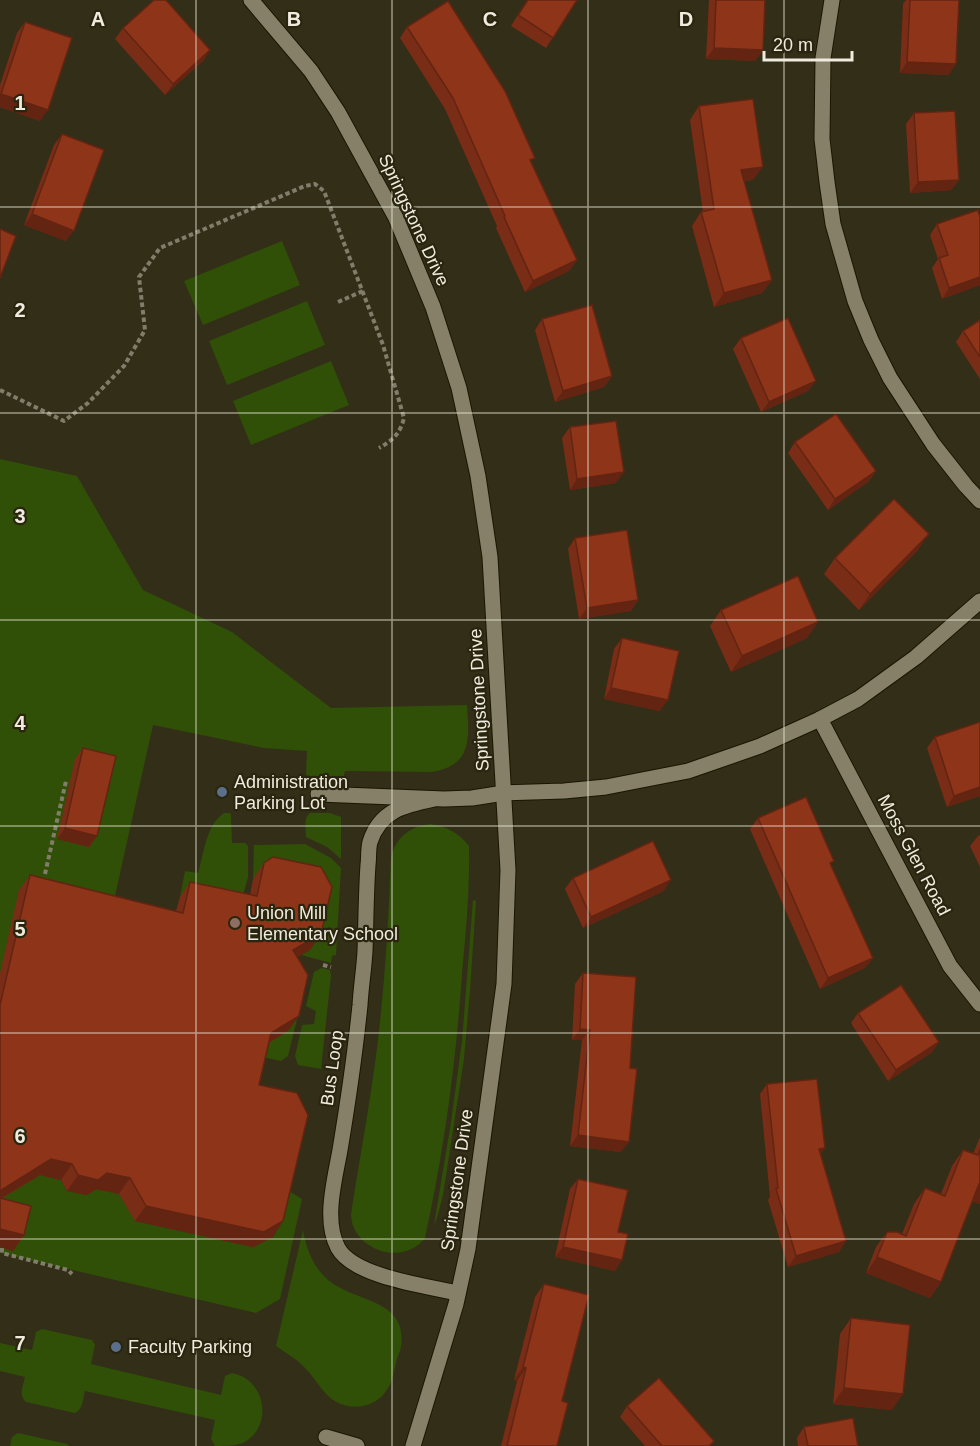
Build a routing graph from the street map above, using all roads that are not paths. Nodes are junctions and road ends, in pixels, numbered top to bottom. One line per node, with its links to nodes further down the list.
1 (251, 0): 6 (street, Springstone Drive)
2 (832, 0): 3 (street)
3 (980, 501)
4 (980, 601): 5 (street)
5 (820, 719): 6 (street); 9 (street, Moss Glen Road)
6 (504, 793): 8 (street); 10 (street, Springstone Drive)
7 (318, 794): 8 (street)
8 (434, 799): 10 (street, Bus Loop)
9 (980, 1004)
10 (458, 1293): 13 (street, Springstone Drive)
11 (326, 1437): 12 (street)
12 (357, 1446)
13 (412, 1446)

